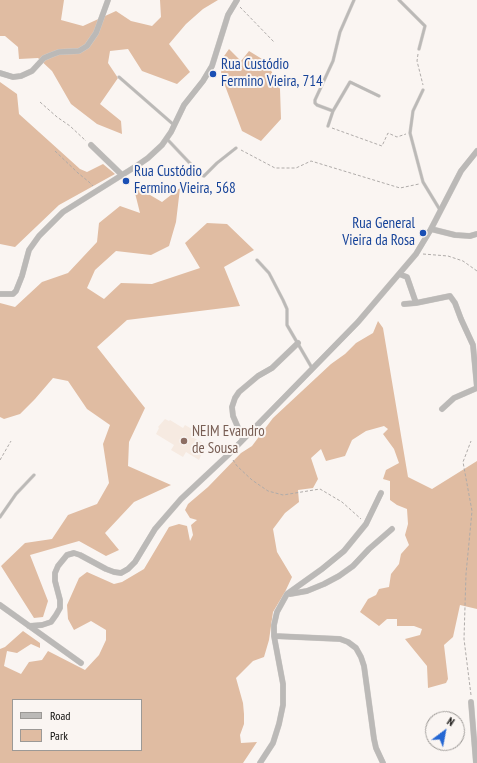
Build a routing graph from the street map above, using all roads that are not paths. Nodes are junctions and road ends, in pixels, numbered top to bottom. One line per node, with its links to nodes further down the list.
1 (108, 0): 6 (street)
2 (354, 0): 10 (lane)
3 (399, 0): 5 (lane)
4 (236, 1): 11 (street)
5 (419, 49)
6 (0, 73)
7 (119, 77): 11 (lane)
8 (423, 90): 18 (lane)
9 (379, 96): 10 (lane)
10 (333, 111): 12 (lane)
11 (174, 126): 13 (street)
12 (328, 126)
13 (167, 138): 15 (lane); 17 (street)
14 (91, 145): 17 (street)
15 (236, 148)
16 (477, 151): 18 (street)
17 (122, 175): 23 (street)
18 (441, 211): 19 (street)
19 (431, 229): 20 (street); 22 (street)
20 (477, 234)
21 (257, 260): 26 (lane)
22 (399, 274): 24 (street); 27 (street)
23 (0, 294)
24 (416, 303): 25 (street); 28 (street)
25 (404, 304)
26 (298, 343): 27 (lane); 29 (street)
27 (312, 368): 29 (street)
28 (442, 409)
29 (243, 439): 36 (street)
30 (34, 475): 32 (lane)
31 (381, 493): 34 (street)
32 (0, 517)
33 (392, 530): 34 (street)
34 (287, 594): 37 (street)
35 (0, 605): 36 (street)
36 (29, 626): 38 (street)
37 (274, 636): 40 (street); 41 (street)
38 (81, 663)
39 (471, 702): 42 (street)
40 (260, 763)
41 (384, 763)
42 (476, 763)

